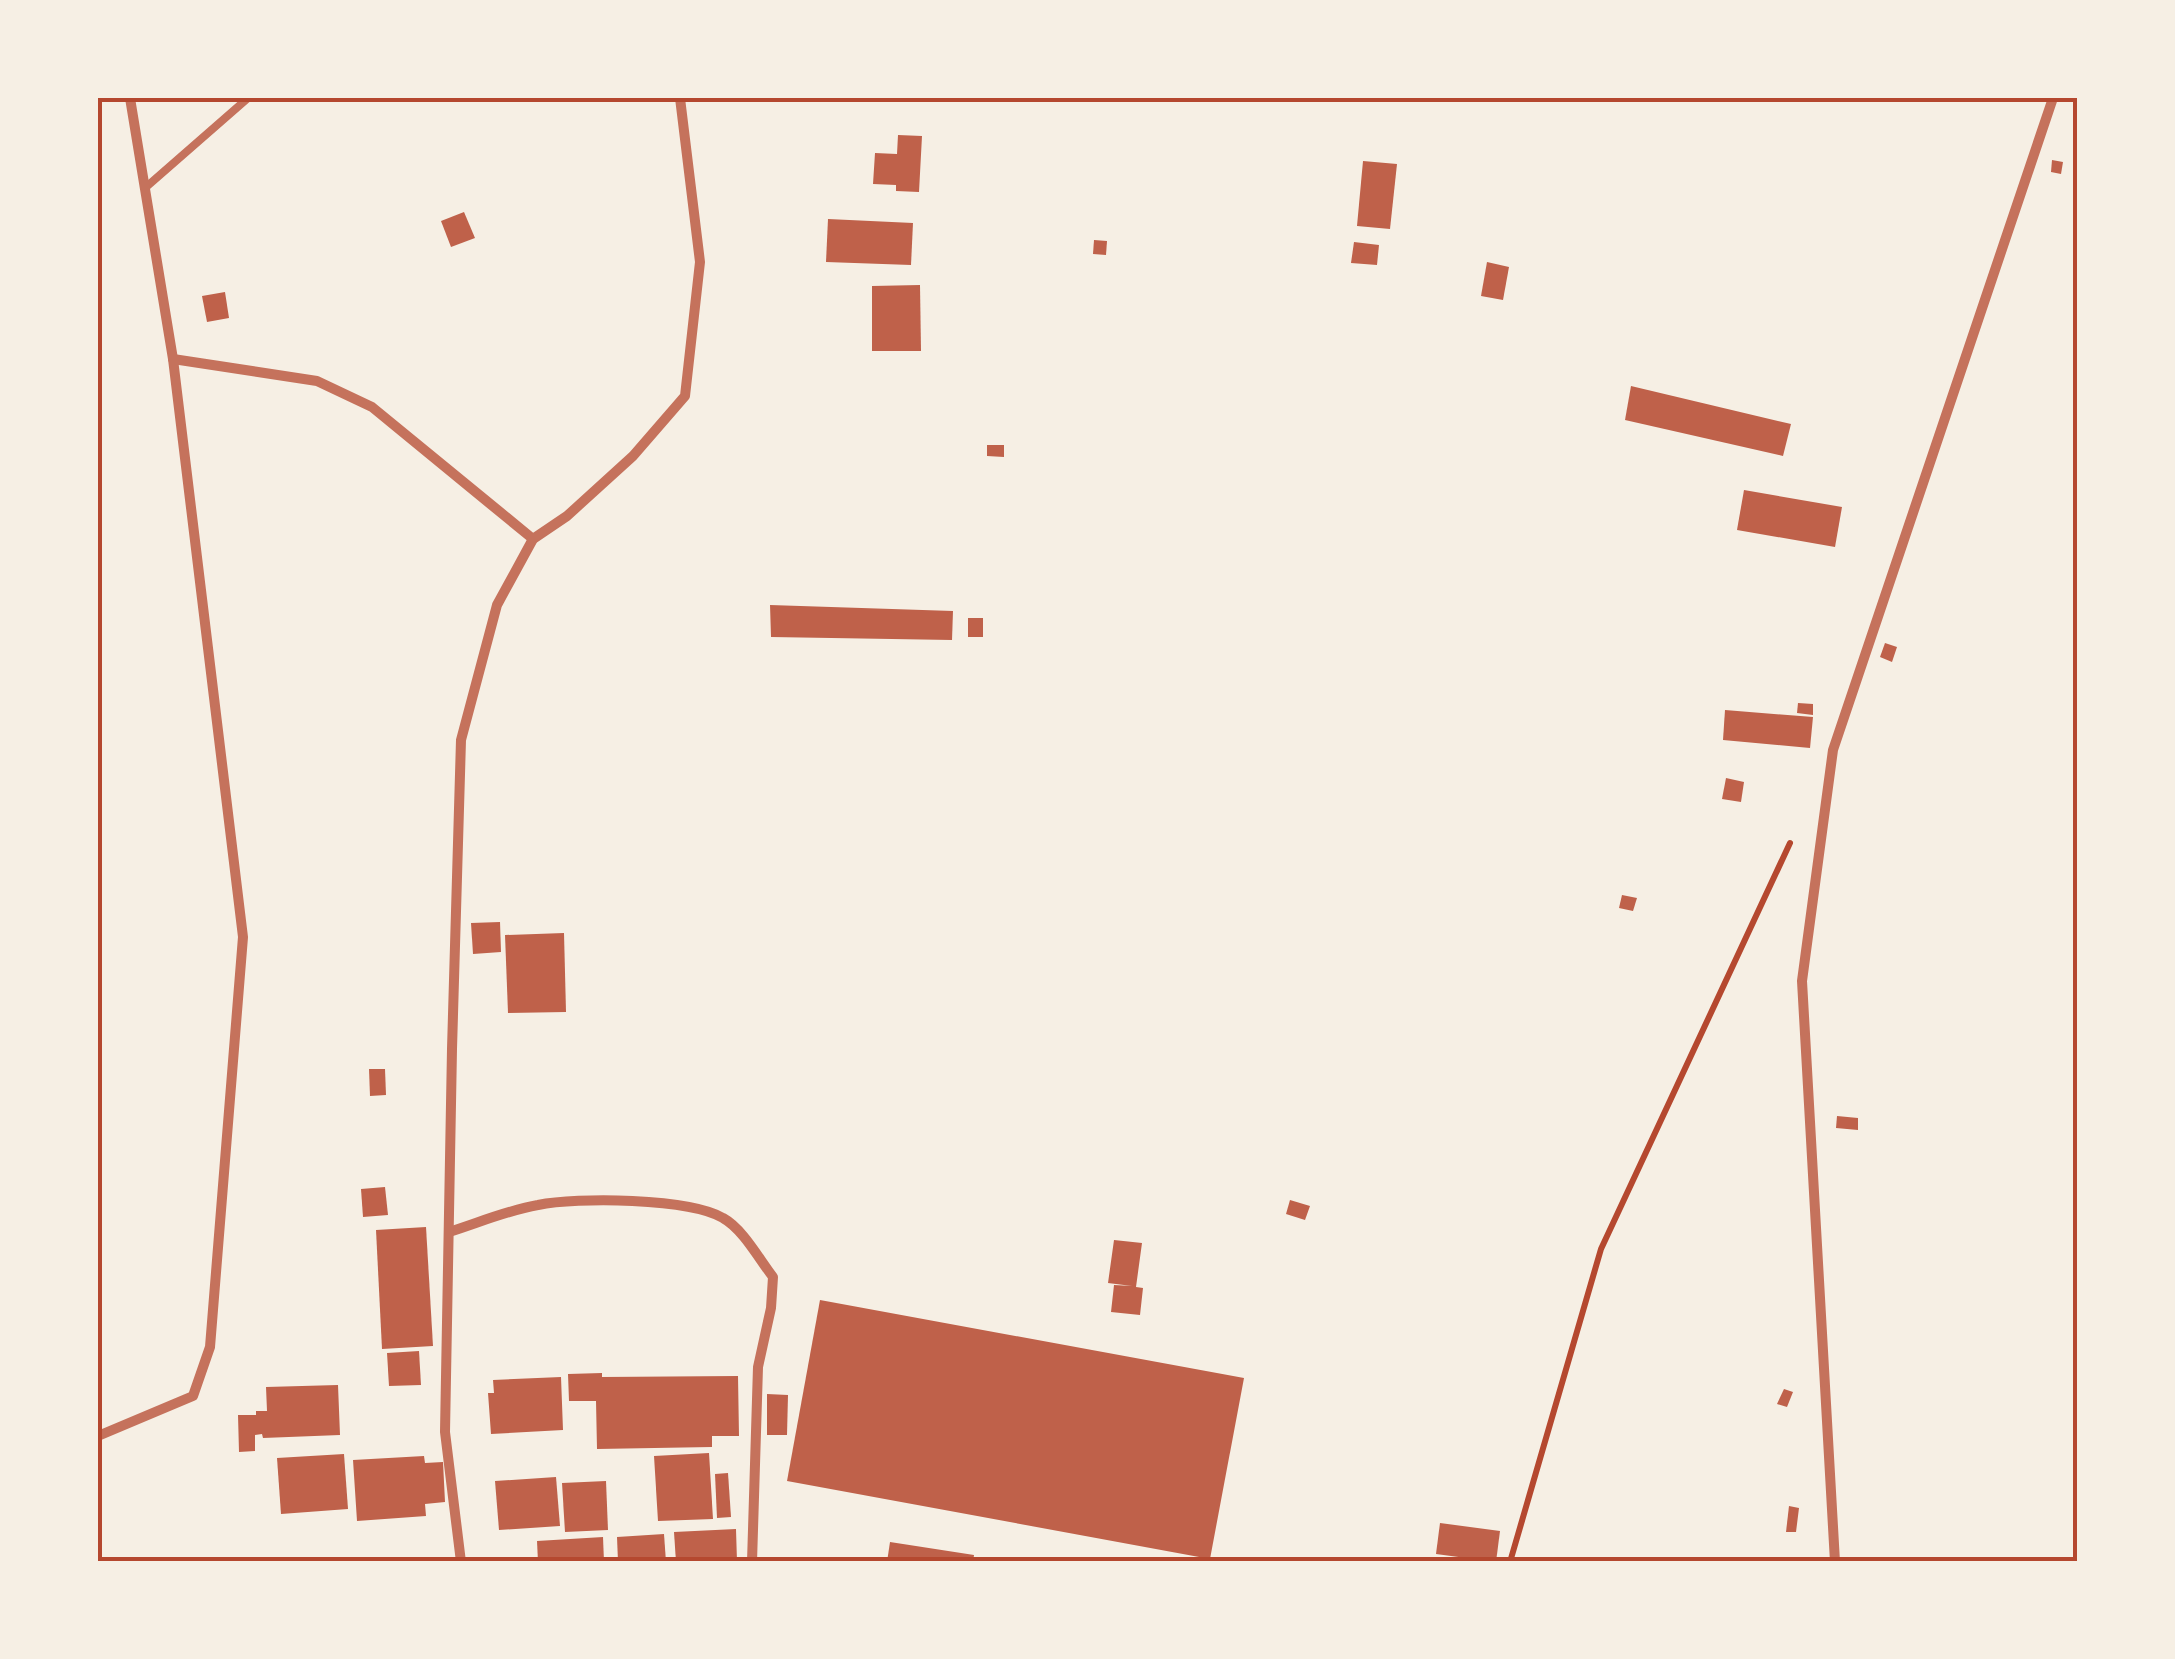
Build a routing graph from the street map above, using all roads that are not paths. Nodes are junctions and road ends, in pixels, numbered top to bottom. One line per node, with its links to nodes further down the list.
1 (130, 98): 5 (street)
2 (248, 98): 5 (lane)
3 (680, 98): 7 (street)
4 (2053, 98): 12 (street)
5 (145, 188): 6 (street)
6 (173, 359): 7 (street); 9 (street)
7 (533, 538): 8 (street)
8 (449, 1232): 10 (street); 11 (street)
9 (98, 1436)
10 (462, 1562)
11 (752, 1562)
12 (1835, 1562)

